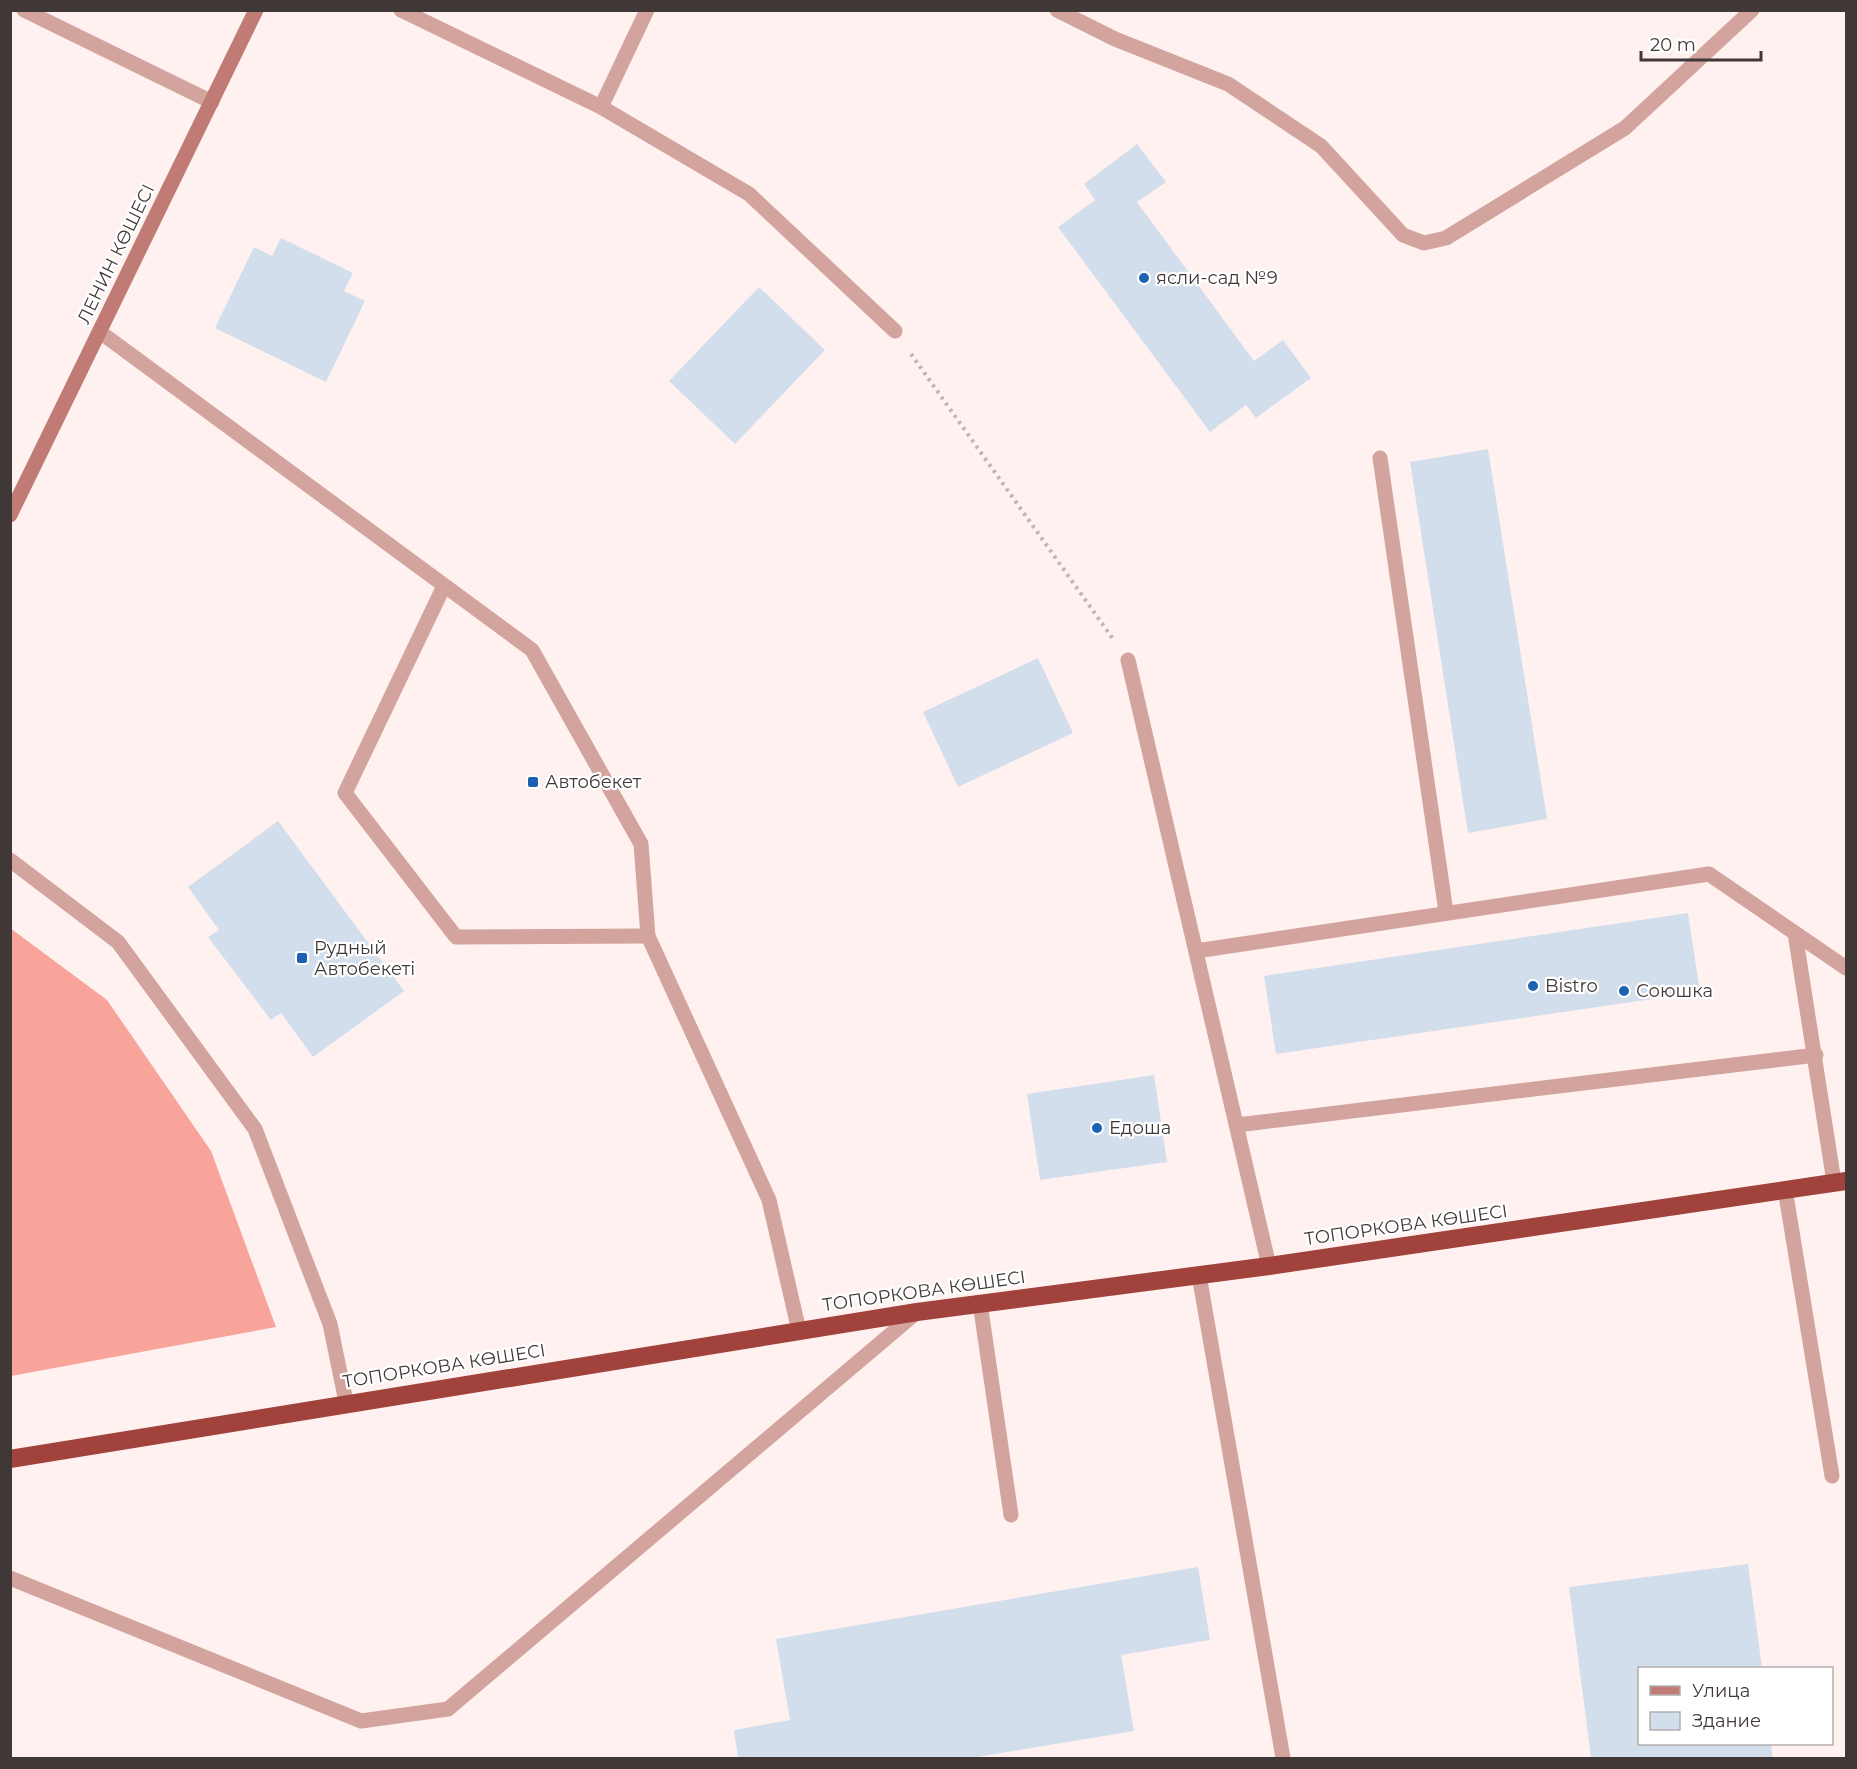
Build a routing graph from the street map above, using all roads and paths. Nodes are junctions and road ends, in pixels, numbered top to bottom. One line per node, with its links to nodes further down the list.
1 (24, 10): 7 (lane)
2 (256, 10): 7 (main road, ЛЕНИН КӨШЕСІ)
3 (400, 10): 8 (lane)
4 (647, 10): 8 (lane)
5 (1057, 10): 6 (lane)
6 (1752, 10)
7 (212, 102): 10 (main road, ЛЕНИН КӨШЕСІ)
8 (601, 107): 9 (lane)
9 (895, 331): 14 (path)
10 (100, 332): 12 (main road, ЛЕНИН КӨШЕСІ); 13 (lane)
11 (1380, 458): 16 (lane)
12 (10, 515)
13 (444, 586): 18 (lane); 18 (lane)
14 (1128, 660): 19 (lane)
15 (10, 860): 30 (lane)
16 (1446, 912): 17 (lane); 19 (lane)
17 (1795, 933): 20 (lane); 21 (lane)
18 (648, 936): 29 (lane)
19 (1196, 951): 22 (lane)
20 (1846, 968)
21 (1816, 1055): 22 (lane); 23 (lane)
22 (1237, 1125): 25 (lane)
23 (1840, 1182): 24 (highway, ТОПОРКОВА КӨШЕСІ)
24 (1785, 1190): 25 (highway, ТОПОРКОВА КӨШЕСІ); 32 (lane)
25 (1269, 1266): 26 (highway, ТОПОРКОВА КӨШЕСІ)
26 (1199, 1275): 27 (highway, ТОПОРКОВА КӨШЕСІ); 35 (lane)
27 (980, 1303): 28 (highway, ТОПОРКОВА КӨШЕСІ); 33 (lane)
28 (917, 1312): 29 (highway, ТОПОРКОВА КӨШЕСІ); 34 (lane)
29 (799, 1331): 30 (highway, ТОПОРКОВА КӨШЕСІ)
30 (346, 1402): 31 (highway, ТОПОРКОВА КӨШЕСІ)
31 (10, 1459)
32 (1832, 1476)
33 (1011, 1515)
34 (10, 1578)
35 (1283, 1758)

